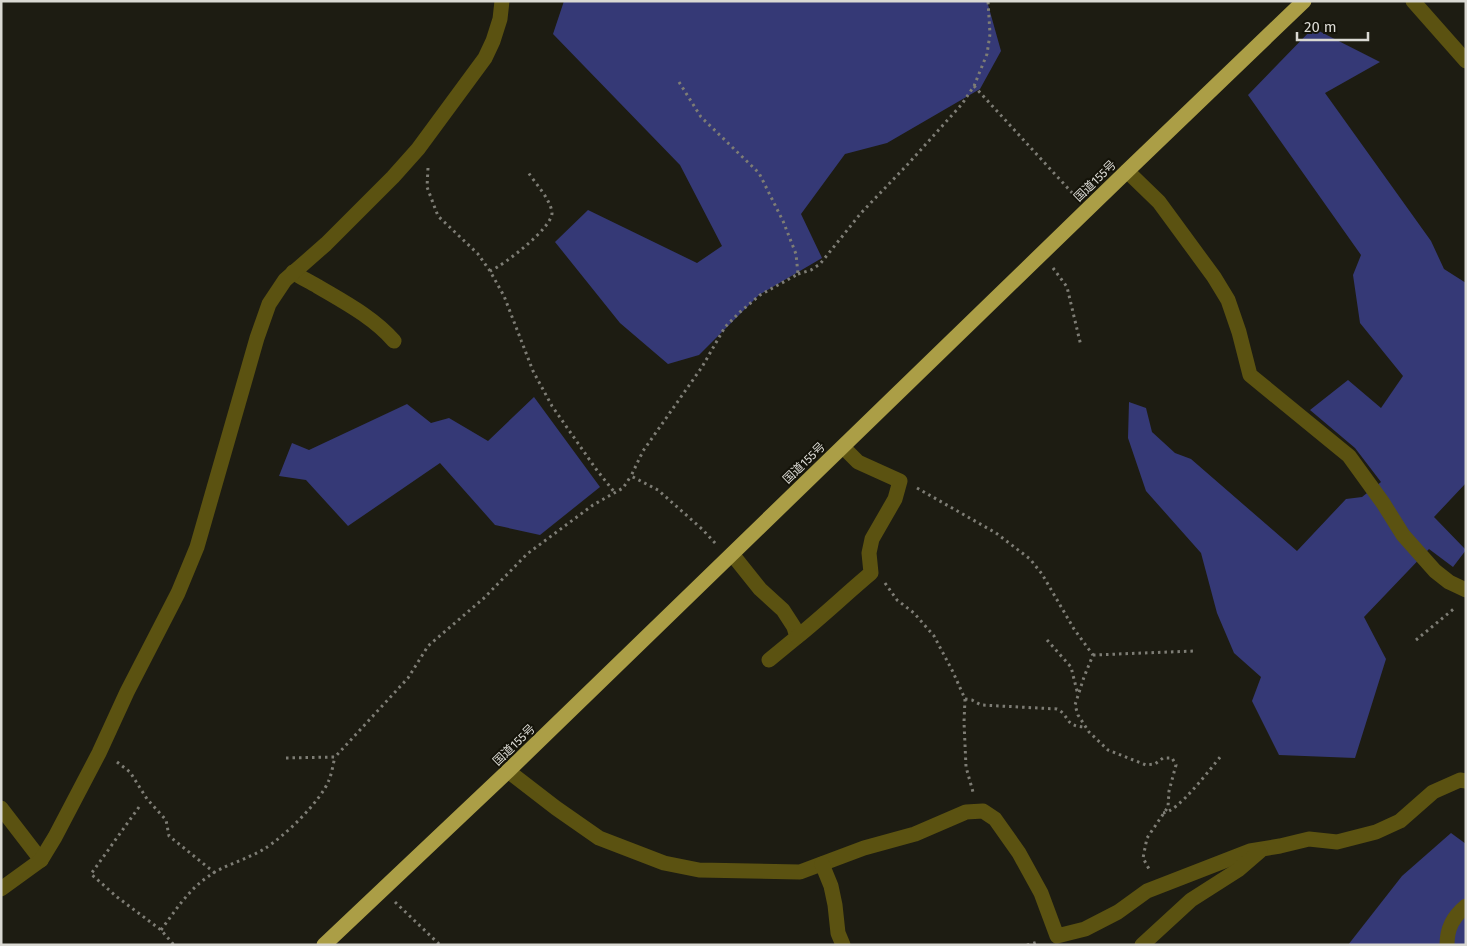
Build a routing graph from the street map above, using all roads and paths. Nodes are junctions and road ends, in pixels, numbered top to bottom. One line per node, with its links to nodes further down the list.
1 (502, 1): 8 (street)
2 (988, 1): 7 (path)
3 (1304, 1): 9 (highway, 国道155号)
4 (1413, 1): 5 (street)
5 (1466, 61)
6 (679, 82): 15 (path)
7 (974, 86): 11 (path); 15 (path)
8 (418, 149): 13 (path); 14 (street)
9 (1127, 171): 11 (highway, 国道155号); 24 (street)
10 (528, 172): 13 (path)
11 (1088, 210): 12 (highway, 国道155号)
12 (1041, 255): 17 (path); 18 (highway, 国道155号)
13 (490, 271): 21 (path)
14 (293, 272): 16 (street); 35 (street)
15 (798, 274): 19 (path)
16 (394, 341)
17 (1081, 346)
18 (842, 447): 20 (street); 22 (highway, 国道155号)
19 (631, 476): 21 (path); 22 (path)
20 (900, 481): 23 (street); 30 (path)
21 (615, 492): 37 (path)
22 (730, 556): 26 (street); 39 (highway, 国道155号)
23 (872, 573): 26 (street); 33 (path)
24 (1466, 590)
25 (1459, 606): 28 (path)
26 (797, 636): 31 (street)
27 (1047, 640): 32 (path)
28 (1416, 640)
29 (1194, 651): 30 (path)
30 (1093, 655): 32 (path)
31 (769, 660)
32 (1079, 694): 34 (path)
33 (965, 699): 34 (path); 43 (path)
34 (1086, 727): 44 (path)
35 (99, 753): 46 (street); 48 (path)
36 (1221, 756): 44 (path)
37 (335, 757): 38 (path); 48 (path)
38 (286, 758)
39 (508, 771): 47 (street); 51 (highway, 国道155号)
40 (1466, 781): 45 (street)
41 (139, 807): 53 (path)
42 (1, 808): 46 (street)
43 (978, 812): 47 (street); 49 (street)
44 (1164, 813): 49 (path)
45 (1263, 848): 49 (street); 58 (street)
46 (41, 860): 50 (street)
47 (822, 864): 57 (street)
48 (215, 873): 53 (path)
49 (1164, 884)
50 (1, 890)
51 (382, 890): 55 (highway, 国道155号); 56 (path)
52 (1466, 906): 59 (street)
53 (161, 930): 54 (path)
54 (174, 945)
55 (324, 945)
56 (440, 945)
57 (842, 945)
58 (1142, 945)
59 (1447, 945)

